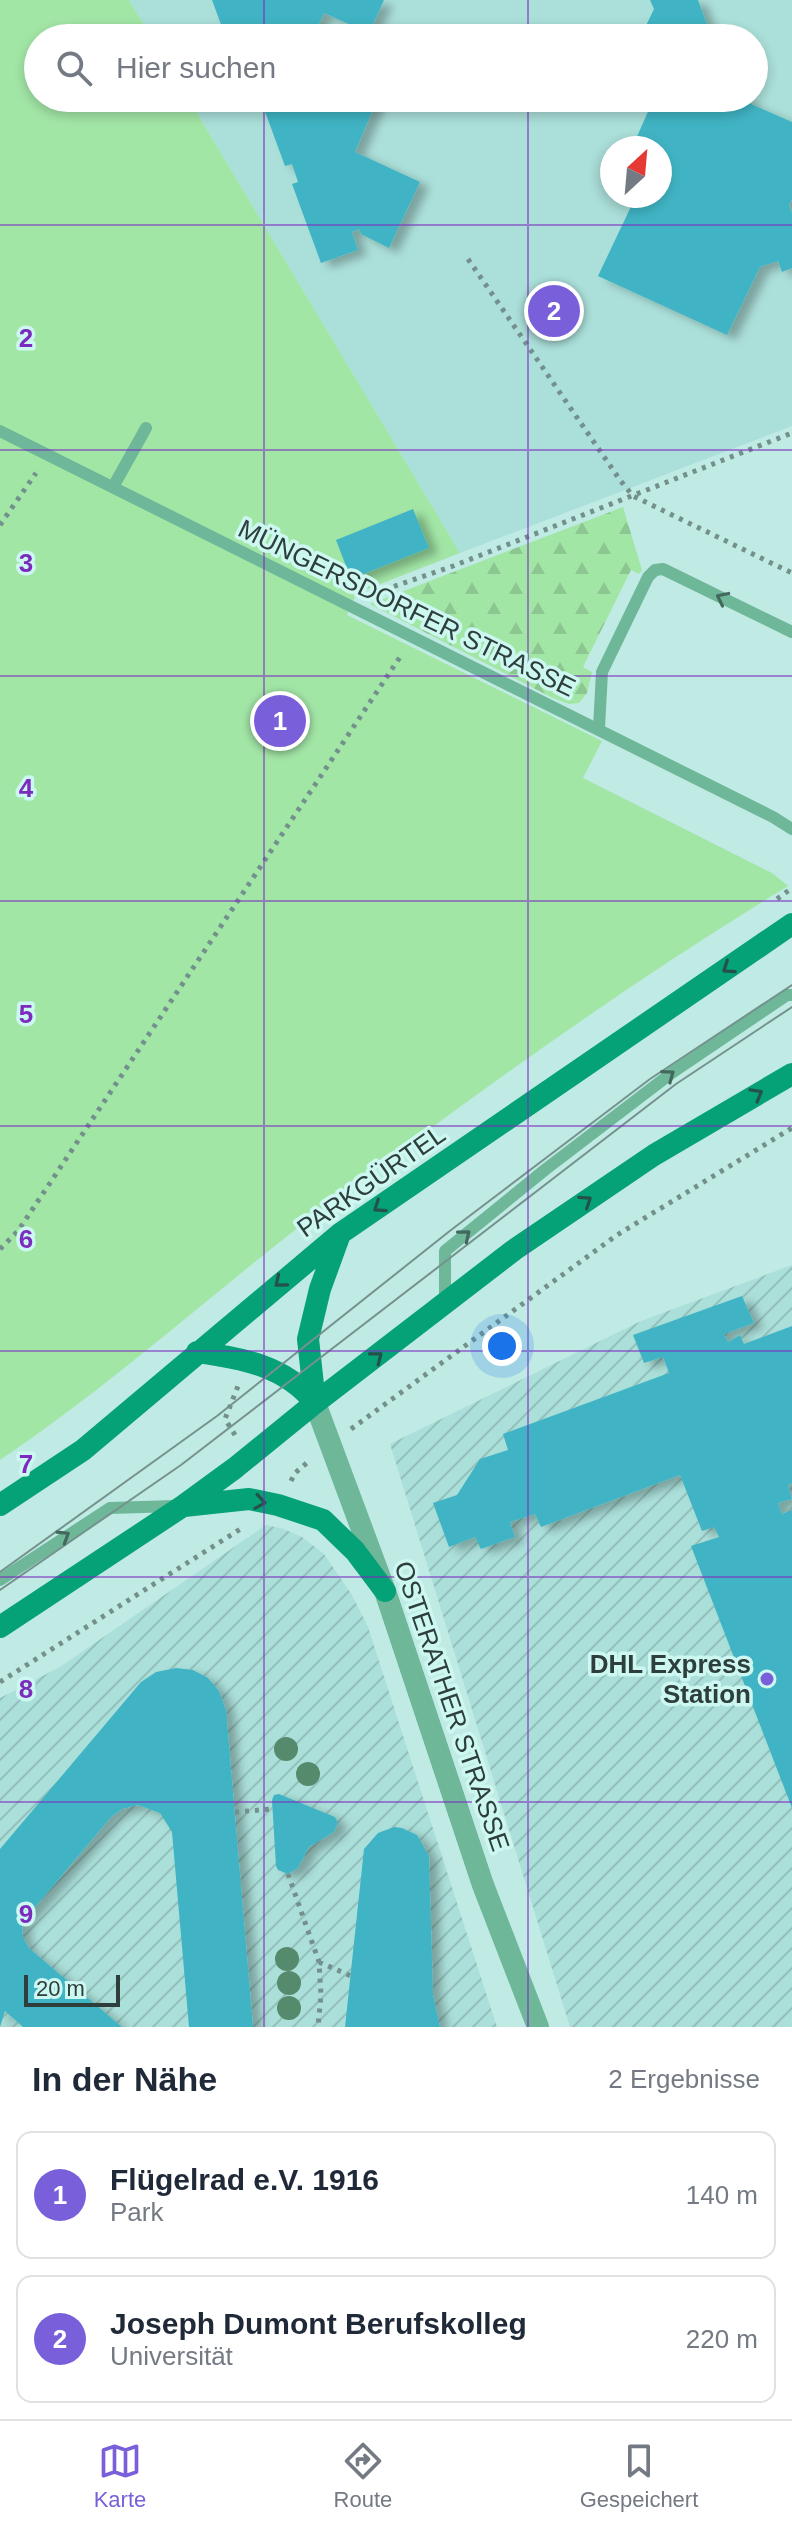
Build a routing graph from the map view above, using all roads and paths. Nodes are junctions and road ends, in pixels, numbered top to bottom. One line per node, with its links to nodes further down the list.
1 (468, 259): 7 (path)
2 (146, 428): 6 (lane)
3 (0, 431): 5 (lane, MÜNGERSDORFER STRASSE)
4 (792, 433): 7 (path)
5 (48, 456): 6 (lane, MÜNGERSDORFER STRASSE); 8 (path)
6 (113, 487): 10 (lane, MÜNGERSDORFER STRASSE)
7 (633, 496): 9 (path); 10 (path)
8 (0, 525)
9 (792, 573)
10 (358, 609): 12 (lane, MÜNGERSDORFER STRASSE)
11 (792, 632): 13 (lane, one-way to 13)
12 (413, 637): 13 (lane, MÜNGERSDORFER STRASSE); 20 (path)
13 (599, 728): 14 (lane, MÜNGERSDORFER STRASSE)
14 (792, 829)
15 (792, 924): 19 (main road, PARKGÜRTEL, one-way to 19)
16 (792, 995): 21 (lane, one-way to 16)
17 (792, 1074): 21 (main road, one-way to 17)
18 (792, 1128): 24 (path)
19 (341, 1233): 22 (main road, PARKGÜRTEL, one-way to 22); 23 (main road)
20 (0, 1249)
21 (445, 1304): 23 (main road, one-way to 21)
22 (197, 1352): 23 (main road); 25 (main road, PARKGÜRTEL)
23 (315, 1403): 24 (street, OSTERATHER STRASSE); 27 (main road)
24 (330, 1445): 26 (path); 29 (street, OSTERATHER STRASSE)
25 (0, 1505)
26 (278, 1505): 27 (main road, one-way to 26); 29 (main road); 31 (path)
27 (183, 1506): 28 (lane, one-way to 27); 30 (main road)
28 (0, 1580)
29 (385, 1591): 38 (street, OSTERATHER STRASSE)
30 (0, 1627)
31 (0, 1682)
32 (272, 1809): 33 (path)
33 (235, 1812)
34 (288, 1874): 35 (path)
35 (319, 1962): 36 (path); 37 (path)
36 (351, 1976)
37 (318, 2027)
38 (538, 2027)

